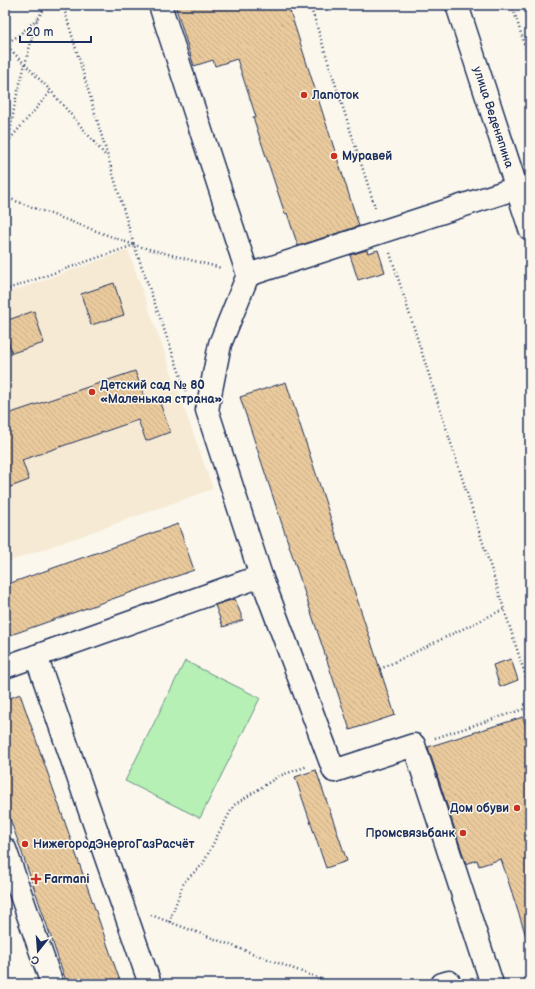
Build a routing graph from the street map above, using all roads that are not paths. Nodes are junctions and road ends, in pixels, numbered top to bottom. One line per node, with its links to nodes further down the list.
1 (160, 5): 5 (main road)
2 (457, 5): 3 (main road, улица Веденяпина)
3 (517, 188): 4 (main road, улица Веденяпина); 5 (main road)
4 (530, 229)
5 (248, 275): 6 (main road)
6 (261, 576): 7 (main road); 12 (main road)
7 (36, 656): 8 (main road); 11 (main road)
8 (5, 666)
9 (5, 849): 10 (main road)
10 (52, 984)
11 (150, 984)
12 (492, 984)

